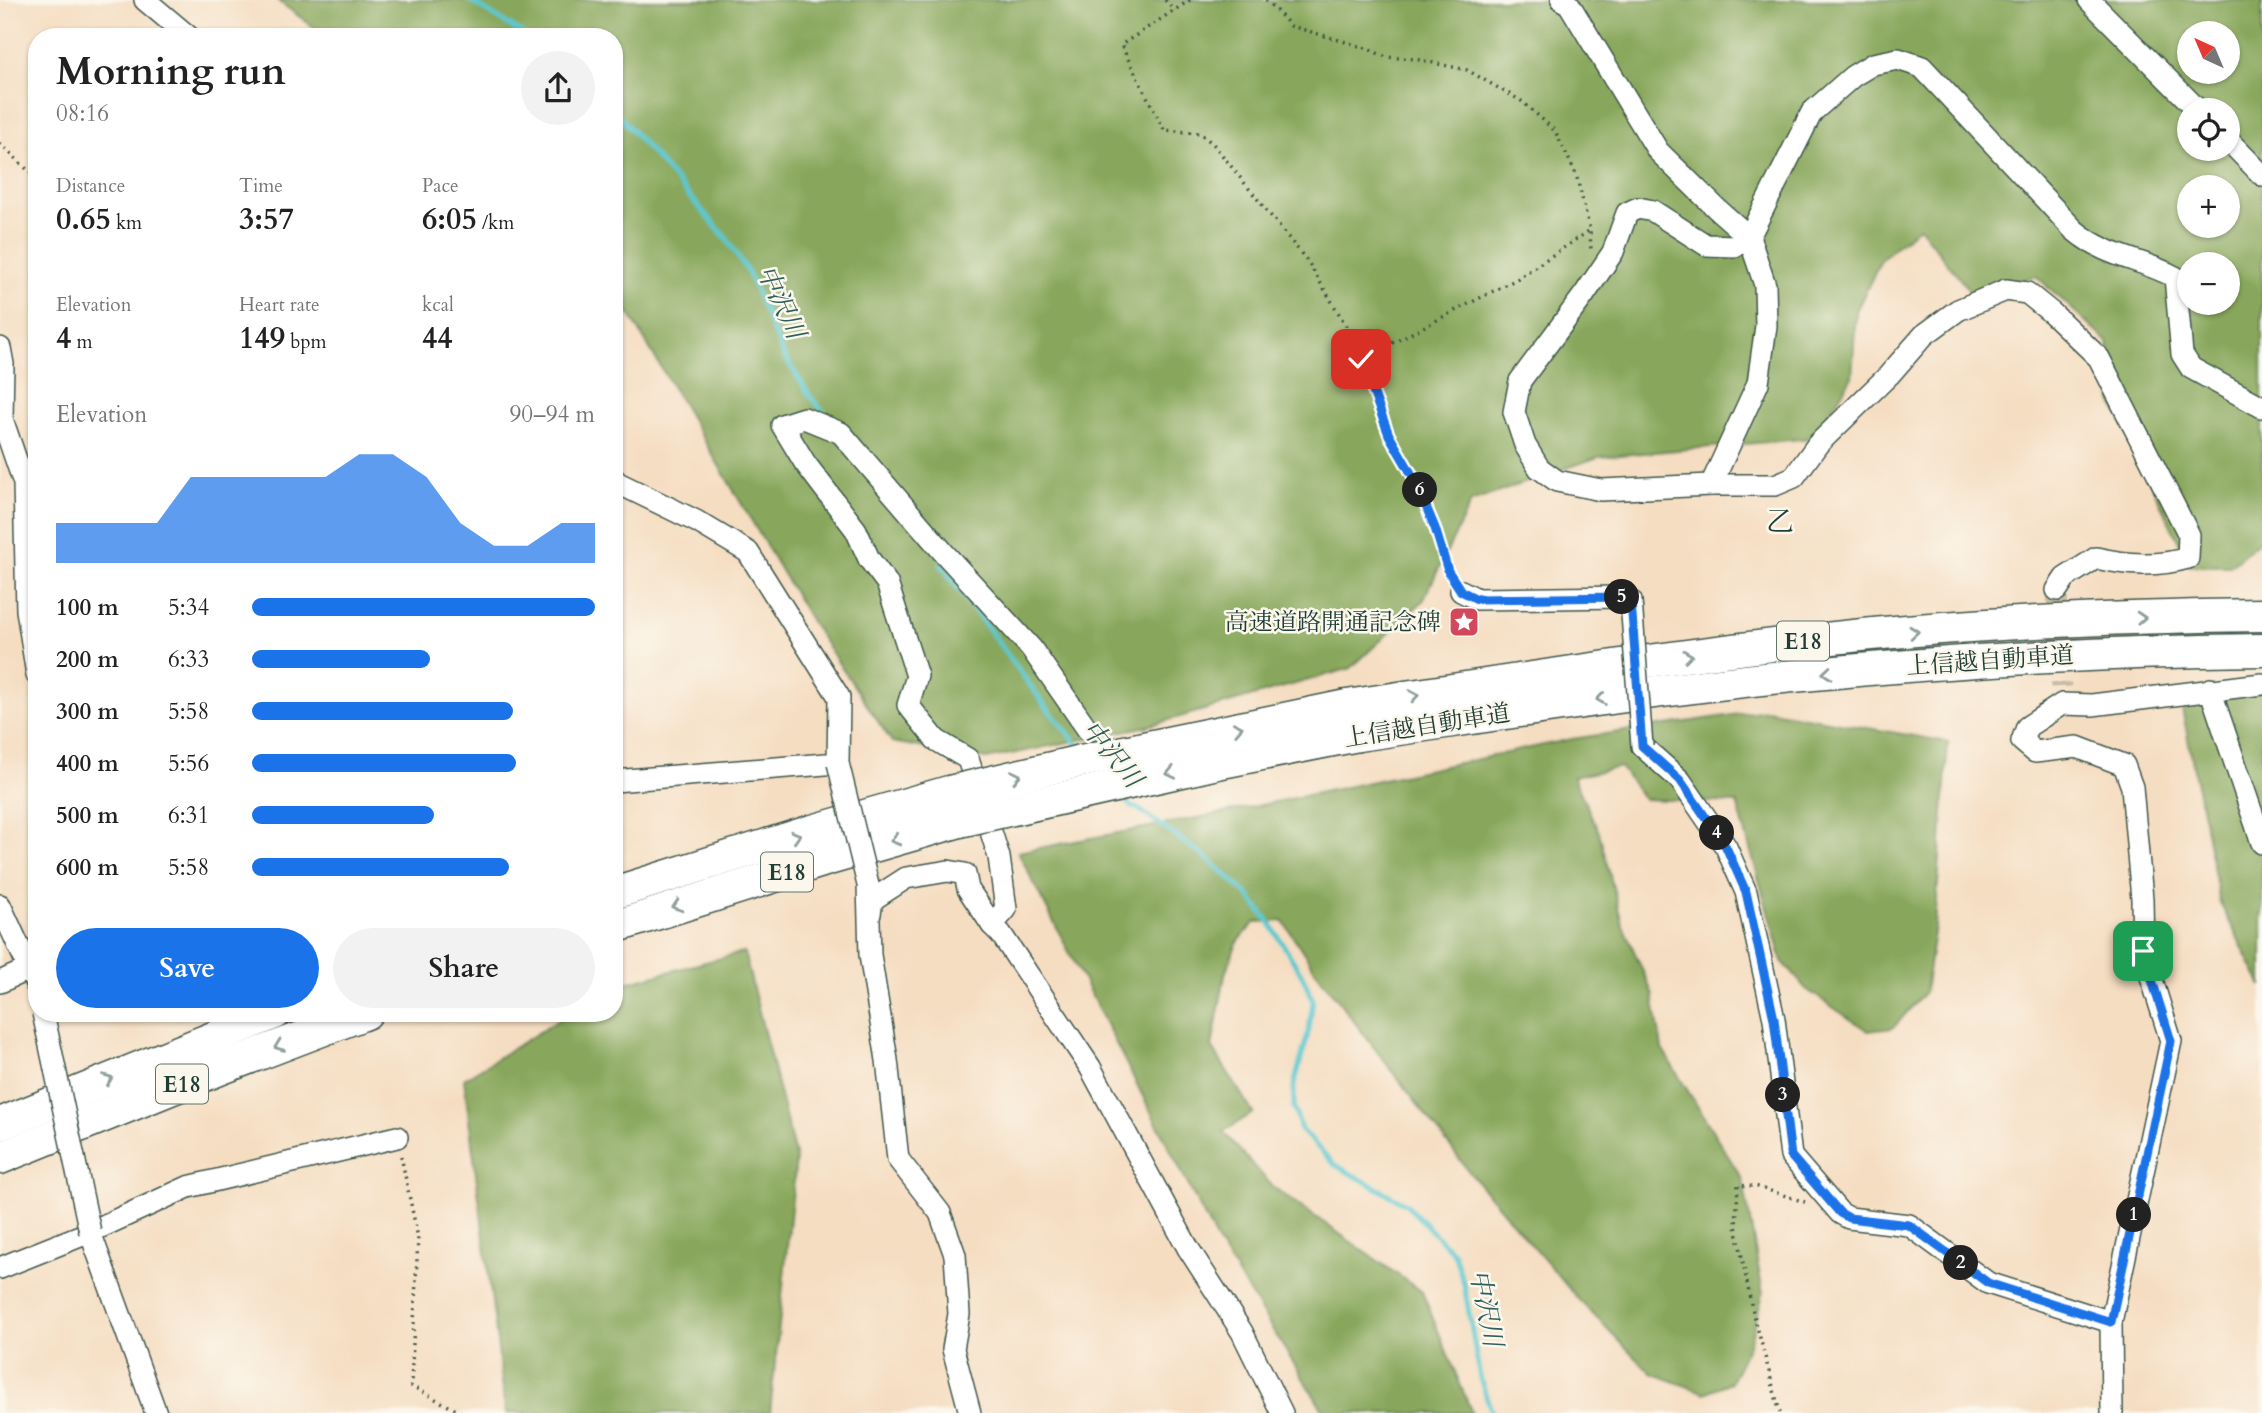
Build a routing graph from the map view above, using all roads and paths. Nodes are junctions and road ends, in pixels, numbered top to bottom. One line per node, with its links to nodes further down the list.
1 (1165, 0): 7 (path)
2 (1190, 0): 7 (path)
3 (1266, 0): 15 (path)
4 (1562, 0): 16 (street)
5 (2089, 0): 10 (street)
6 (151, 6): 8 (street); 9 (street)
7 (1174, 11): 19 (path)
8 (162, 28)
9 (178, 28)
10 (2186, 98)
11 (0, 143): 13 (path)
12 (2240, 152): 14 (street)
13 (28, 170)
14 (2262, 175)
15 (1590, 230): 17 (path); 19 (path)
16 (1749, 237): 17 (street); 20 (street); 22 (street)
17 (1592, 284): 22 (street)
18 (0, 348): 26 (street)
19 (1361, 359): 24 (path)
20 (2262, 407)
21 (623, 484): 31 (street)
22 (1711, 485): 23 (street)
23 (2057, 590)
24 (1461, 591): 51 (street, bridge)
25 (2262, 615): 34 (highway, 上信越自動車道 / E18, one-way to 25, bridge)
26 (28, 616)
27 (2262, 650): 36 (highway, 上信越自動車道 / E18, one-way to 36, bridge)
28 (2262, 684): 29 (street)
29 (2210, 689): 33 (street); 51 (street)
30 (1088, 730): 37 (street)
31 (838, 762): 32 (street); 38 (street, bridge)
32 (623, 780)
33 (2262, 842)
34 (623, 889)
35 (0, 905): 39 (street)
36 (623, 924)
37 (992, 925): 38 (street); 55 (street)
38 (870, 955): 54 (street)
39 (28, 962)
40 (28, 975): 41 (street)
41 (0, 982)
42 (45, 1022): 49 (street, bridge)
43 (253, 1022): 45 (highway, E18, one-way to 43)
44 (343, 1022): 47 (highway, E18, one-way to 47)
45 (0, 1124)
46 (397, 1137): 49 (street); 53 (path)
47 (0, 1158)
48 (1805, 1202): 56 (path)
49 (90, 1233): 50 (street); 52 (street)
50 (0, 1268)
51 (2111, 1322): 57 (street)
52 (156, 1413)
53 (462, 1413)
54 (970, 1413)
55 (1282, 1413)
56 (1780, 1413)
57 (2112, 1413)

